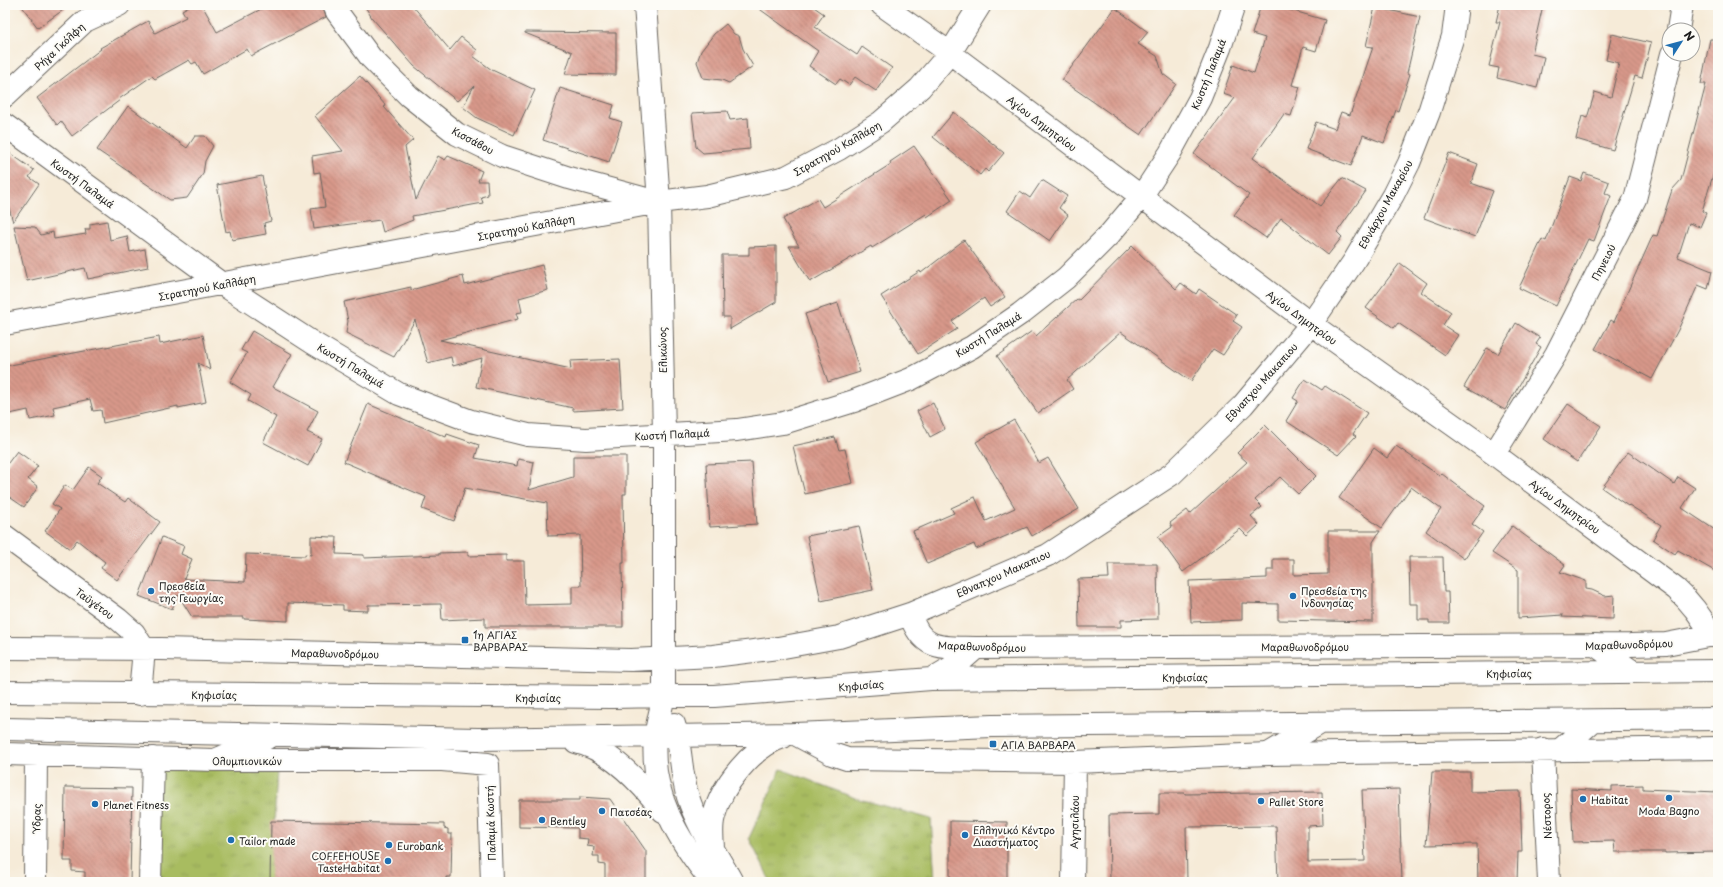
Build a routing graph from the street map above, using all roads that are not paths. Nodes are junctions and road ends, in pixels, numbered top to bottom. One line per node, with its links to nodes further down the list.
1 (119, 5): 12 (street, Ρήγα Γκόλφη)
2 (334, 5): 15 (street, Κισσάβου)
3 (645, 5): 15 (street, Ελικώνος)
4 (882, 5): 10 (street, Αγίου Δημητρίου)
5 (980, 5): 10 (street, Στρατηγού Καλλάρη)
6 (1234, 5): 14 (street, Κωστή Παλαμά)
7 (1457, 5): 18 (street, Εθνάρχου Μακαρίου)
8 (1682, 5): 9 (street)
9 (1679, 22)
10 (950, 53): 14 (street, Αγίου Δημητρίου); 15 (street, Στρατηγού Καλλάρη)
11 (1670, 62): 20 (street, Πηνειού)
12 (5, 96)
13 (5, 125): 16 (street, Κωστή Παλαμά)
14 (1141, 197): 18 (street, Αγίου Δημητρίου); 19 (street, Κωστή Παλαμά)
15 (659, 202): 16 (street, Στρατηγού Καλλάρη); 19 (street, Ελικώνος)
16 (222, 284): 17 (street, Στρατηγού Καλλάρη); 19 (street, Κωστή Παλαμά)
17 (5, 324)
18 (1311, 324): 20 (street, Αγίου Δημητρίου); 22 (street, Εθναπχου Μακαπιου)
19 (664, 434): 28 (street, Ελικώνος)
20 (1494, 454): 23 (street, Αγίου Δημητρίου)
21 (5, 536): 27 (street, Ταϋγέτου)
22 (910, 614): 26 (street, Μαραθωνοδρόμου); 28 (street, Εθναπχου Μακαπιου)
23 (1715, 635): 24 (street, Μαραθωνοδρόμου)
24 (1595, 645): 26 (street, Μαραθωνοδρόμου); 29 (street)
25 (5, 648): 27 (street, Μαραθωνοδρόμου)
26 (976, 648): 31 (street)
27 (144, 649): 28 (street, Μαραθωνοδρόμου); 33 (street)
28 (664, 659): 34 (street, Ελικώνος)
29 (1632, 671): 30 (street, Κηφισίας); 31 (street, Κηφισίας)
30 (1718, 671)
31 (931, 679): 34 (street, Κηφισίας)
32 (5, 692): 33 (street, Κηφισίας)
33 (140, 694): 34 (street, Κηφισίας)
34 (664, 696): 41 (street); 42 (street)
35 (1718, 719): 36 (street)
36 (1593, 721): 37 (street); 45 (street)
37 (1320, 724): 40 (street); 47 (street)
38 (5, 729): 39 (street)
39 (275, 734): 43 (street); 50 (street)
40 (795, 734): 42 (street); 51 (street); 54 (street)
41 (655, 737): 42 (street); 43 (street); 53 (street)
42 (678, 737): 54 (street)
43 (563, 738): 53 (street)
44 (1718, 748): 45 (street)
45 (1552, 749): 47 (street); 61 (street, Νέστορος)
46 (5, 754): 48 (street, Ολυμπιονικών)
47 (1268, 754): 51 (street)
48 (36, 755): 49 (street, Ολυμπιονικών); 55 (street, Ύδρας)
49 (153, 758): 50 (street, Ολυμπιονικών); 56 (street)
50 (215, 760): 52 (street, Ολυμπιονικών)
51 (1074, 762): 60 (street, Αγησιλάου)
52 (488, 764): 57 (street, Παλαμά Κωστή)
53 (671, 822): 58 (street)
54 (714, 852): 59 (street)
55 (35, 882)
56 (150, 882)
57 (492, 882)
58 (712, 882)
59 (732, 882)
60 (1073, 882)
61 (1549, 882)

